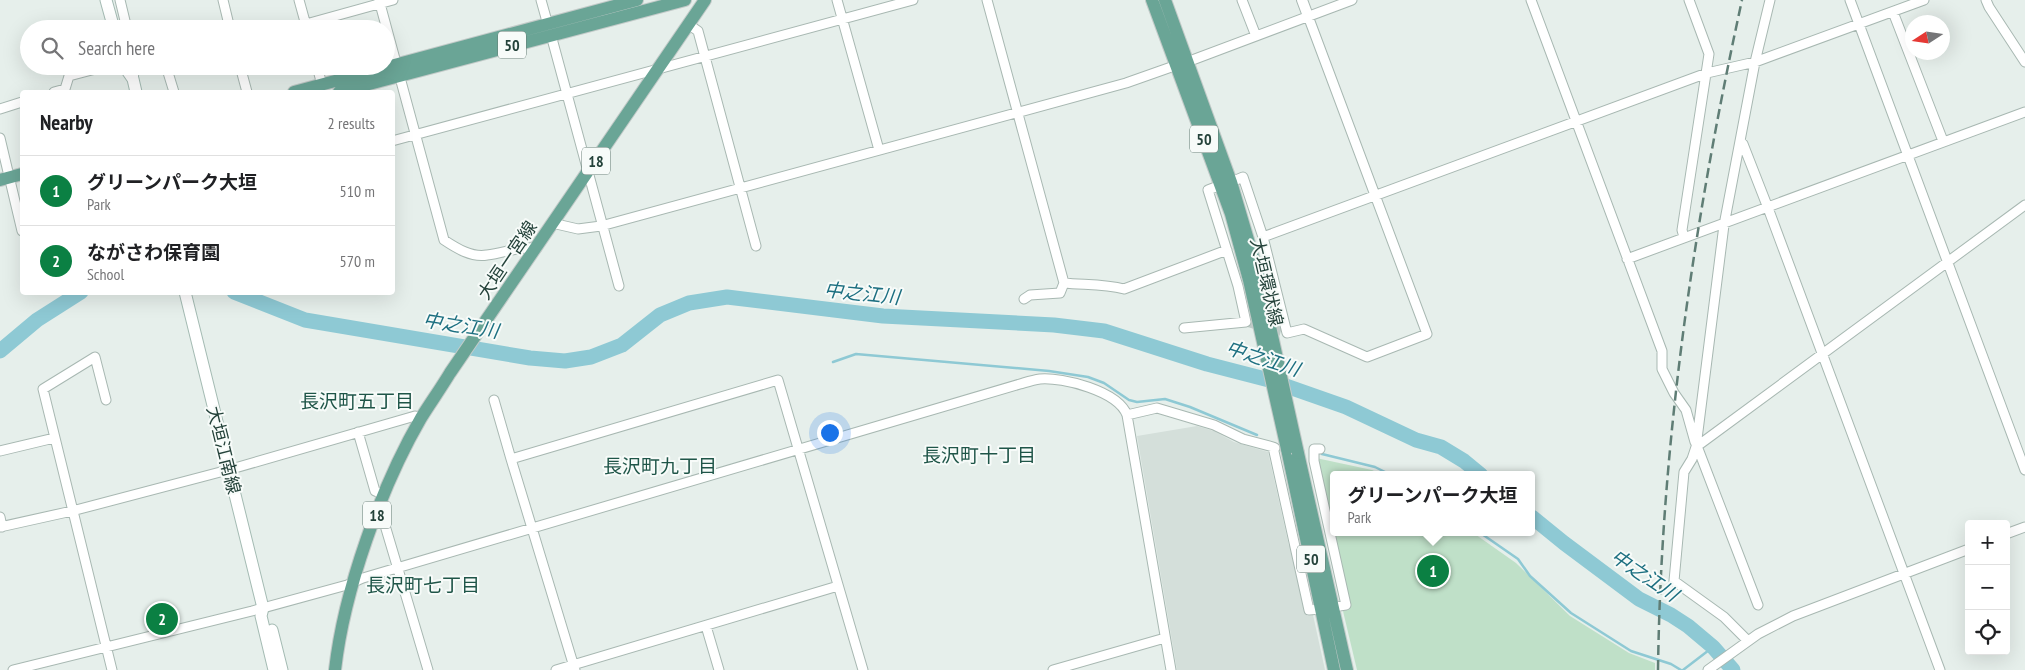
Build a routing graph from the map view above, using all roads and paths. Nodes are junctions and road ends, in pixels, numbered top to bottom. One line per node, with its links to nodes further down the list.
1 (106, 0): 29 (main road)
2 (120, 0): 30 (street)
3 (222, 0): 31 (street)
4 (299, 0): 32 (street)
5 (393, 0): 24 (street)
6 (541, 0): 37 (street)
7 (637, 0): 37 (main road, 50)
8 (686, 0): 37 (main road, 50)
9 (705, 0): 35 (main road, 大垣一宮線 / 18)
10 (837, 0): 28 (street)
11 (913, 0): 28 (street)
12 (986, 0): 65 (street)
13 (1152, 0): 44 (main road, 大垣環状線 / 50)
14 (1165, 0): 44 (main road, 大垣環状線 / 50)
15 (1242, 0): 38 (street)
16 (1302, 0): 27 (street)
17 (1352, 0): 27 (street)
18 (1531, 0): 67 (street)
19 (1689, 0): 47 (street)
20 (1770, 0): 41 (street)
21 (1850, 0): 36 (street)
22 (1924, 0): 25 (street)
23 (1986, 0): 39 (street)
24 (379, 2): 33 (street); 34 (street)
25 (1907, 3): 26 (street)
26 (1893, 12): 36 (street); 72 (street)
27 (1308, 16): 38 (street); 80 (street)
28 (842, 19): 40 (street); 73 (street)
29 (112, 20)
30 (125, 20)
31 (228, 20)
32 (304, 20)
33 (324, 20)
34 (384, 20)
35 (688, 24): 40 (street); 45 (main road, 大垣一宮線 / 18)
36 (1859, 24): 41 (street); 74 (street)
37 (549, 30): 46 (main road, 50); 62 (street)
38 (1256, 36): 44 (street)
39 (2021, 48): 42 (street)
40 (705, 57): 45 (street); 79 (street)
41 (1755, 62): 47 (street); 71 (street)
42 (2025, 62)
43 (395, 63): 46 (street)
44 (1182, 63): 65 (street); 78 (main road, 大垣環状線 / 50)
45 (658, 68): 62 (street); 75 (main road, 大垣一宮線 / 18)
46 (397, 71): 68 (street)
47 (1706, 73): 67 (street); 88 (street)
48 (73, 75): 56 (street)
49 (133, 75): 57 (main road)
50 (169, 75): 58 (street)
51 (242, 75): 59 (street)
52 (319, 75): 55 (street)
53 (376, 75): 55 (main road, 50)
54 (386, 75): 61 (main road, 50)
55 (322, 85): 60 (main road, 50)
56 (61, 90)
57 (136, 90)
58 (173, 90)
59 (246, 90)
60 (302, 90)
61 (344, 90)
62 (568, 93): 68 (street); 75 (street)
63 (20, 103): 64 (street)
64 (0, 109)
65 (1017, 112): 73 (street); 94 (street)
66 (2025, 112): 72 (street)
67 (1576, 121): 80 (street); 92 (street)
68 (416, 135): 70 (street); 90 (street)
69 (0, 138): 77 (street)
70 (395, 140)
71 (1740, 141): 82 (street); 84 (street)
72 (1943, 142): 74 (street)
73 (879, 150): 79 (street)
74 (1908, 155): 82 (street); 93 (street)
75 (588, 174): 83 (main road, 大垣一宮線 / 18); 86 (street)
76 (20, 175): 77 (main road)
77 (5, 179): 85 (street)
78 (1226, 184): 87 (street); 91 (street); 108 (main road, 大垣環状線 / 50, bridge)
79 (740, 189): 86 (street); 89 (street)
80 (1375, 195): 87 (street); 87 (street)
81 (2025, 205): 93 (street)
82 (1768, 208): 84 (street); 99 (street)
83 (552, 223): 86 (street); 90 (main road, 大垣一宮線 / 18)
84 (1724, 224): 88 (street); 106 (street)
85 (20, 225)
86 (602, 226): 95 (street)
87 (1263, 237)
88 (1684, 237): 92 (street)
89 (756, 246)
90 (537, 248): 103 (main road, 大垣一宮線 / 18)
91 (1227, 250): 94 (street); 98 (street)
92 (1627, 259): 106 (street)
93 (1947, 262): 99 (street); 113 (street)
94 (1064, 283): 97 (street)
95 (619, 286)
96 (185, 295): 112 (main road, 大垣江南線)
97 (1024, 299)
98 (1184, 328)
99 (1821, 354): 106 (street); 126 (street)
100 (106, 400): 105 (street)
101 (494, 400): 111 (street)
102 (1127, 415): 107 (street); 108 (street); 133 (street)
103 (421, 418): 104 (street); 114 (main road, 大垣一宮線 / 18)
104 (358, 432): 112 (street); 114 (street)
105 (54, 438): 110 (street); 115 (street)
106 (1696, 446): 129 (street); 134 (street)
107 (798, 449): 111 (street); 120 (street); 128 (street)
108 (1283, 449): 131 (main road, 大垣環状線 / 50); 131 (street)
109 (1320, 449): 121 (street)
110 (0, 451)
111 (512, 458): 120 (street)
112 (228, 470): 115 (street); 130 (main road, 大垣江南線)
113 (2025, 470)
114 (384, 495): 117 (main road, 大垣一宮線 / 18)
115 (72, 512): 118 (street); 135 (street)
116 (0, 517): 118 (street)
117 (375, 518): 125 (street); 127 (main road, 大垣一宮線 / 18)
118 (1, 527)
119 (2025, 527): 122 (street)
120 (532, 529): 125 (street); 136 (street)
121 (1330, 532)
122 (2010, 533)
123 (1331, 536): 131 (street)
124 (1965, 551): 126 (street)
125 (398, 568): 127 (street); 142 (street)
126 (1905, 575): 134 (street); 151 (street)
127 (354, 582): 130 (street); 141 (main road, 大垣一宮線 / 18)
128 (838, 586): 132 (street); 145 (street)
129 (1758, 605)
130 (263, 608): 135 (street); 139 (main road, 大垣江南線); 140 (main road, 大垣江南線)
131 (1327, 608): 148 (main road, 大垣環状線 / 50); 149 (main road, 大垣環状線 / 50)
132 (706, 626): 136 (street); 144 (street)
133 (1165, 638): 146 (street); 147 (street)
134 (1745, 643): 150 (street)
135 (106, 647): 137 (street); 138 (street)
136 (574, 668): 143 (street)
137 (13, 670)
138 (112, 670)
139 (274, 670)
140 (282, 670)
141 (336, 670)
142 (428, 670)
143 (556, 670)
144 (719, 670)
145 (863, 670)
146 (1053, 670)
147 (1171, 670)
148 (1334, 670)
149 (1347, 670)
150 (1708, 670)
151 (1940, 670)

